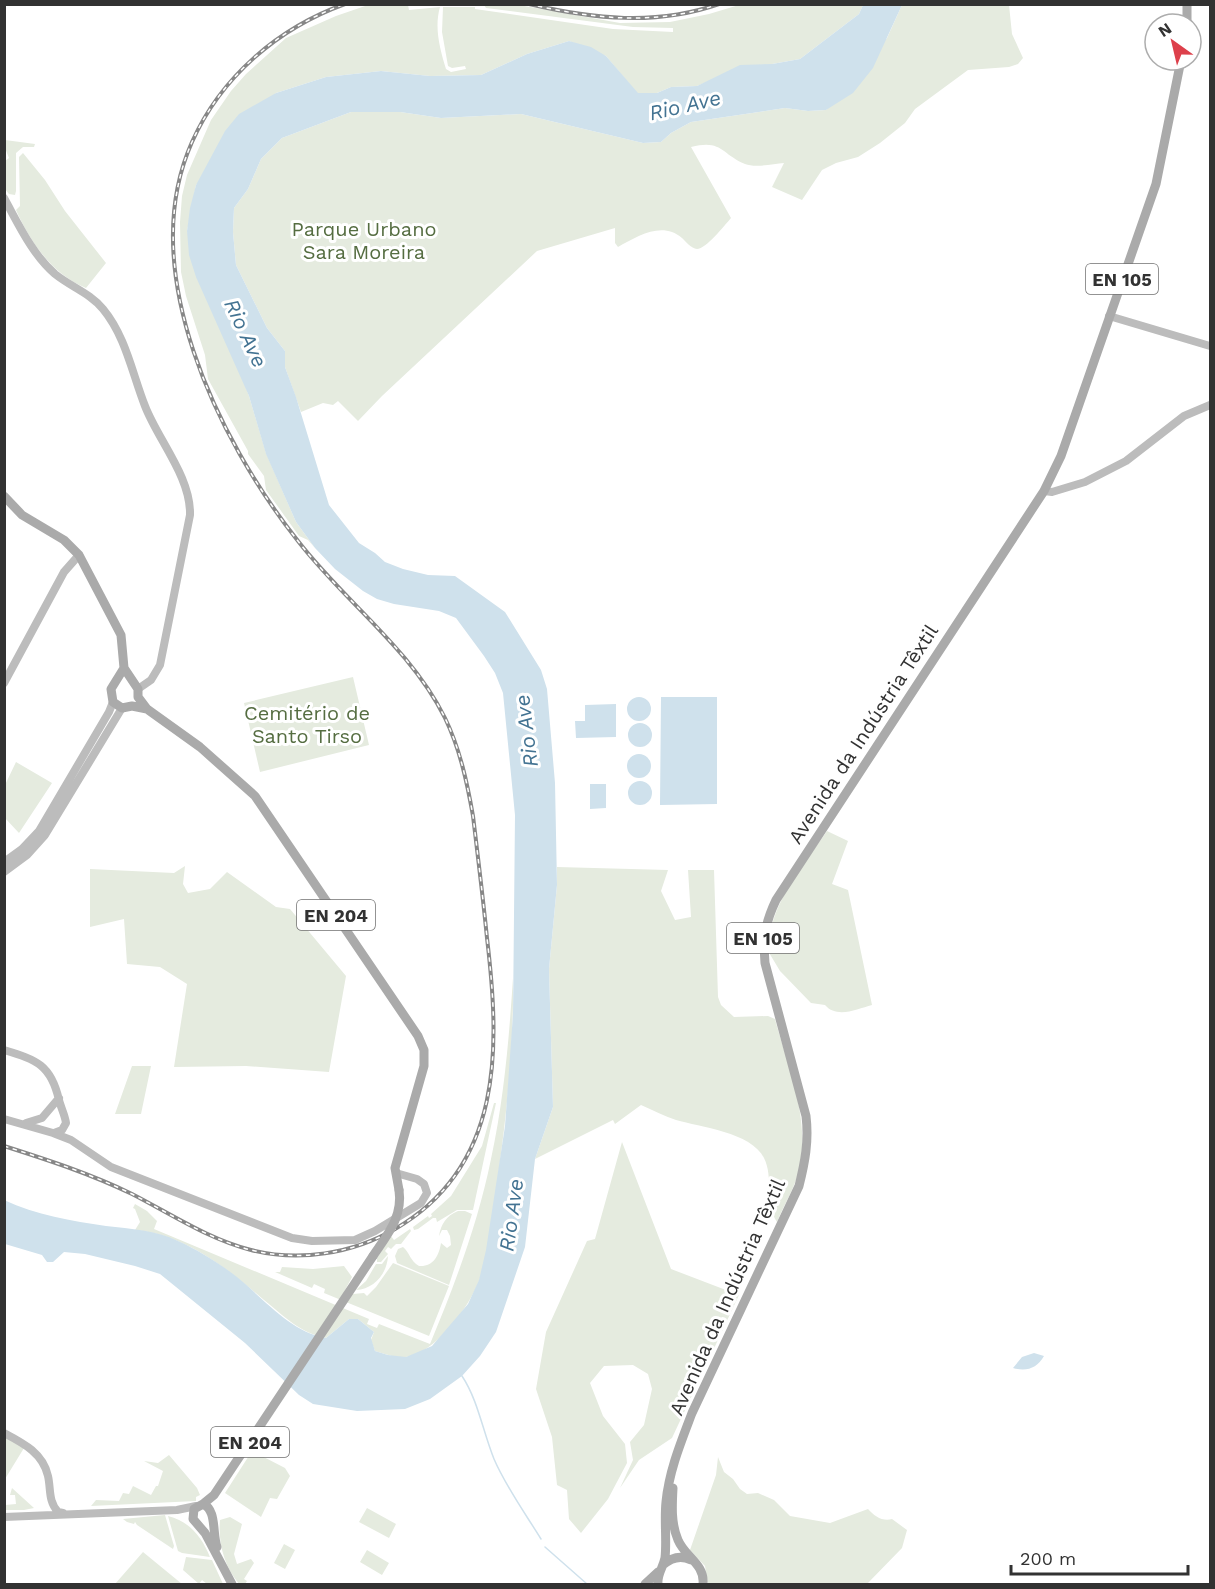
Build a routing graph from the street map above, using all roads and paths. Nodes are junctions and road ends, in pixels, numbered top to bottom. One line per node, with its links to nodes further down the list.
1 (1179, 72): 3 (main road, Avenida da Indústria Têxtil / EN 105)
2 (4, 198): 12 (street)
3 (1109, 316): 4 (street); 6 (main road, Avenida da Indústria Têxtil / EN 105)
4 (1210, 346)
5 (1210, 405): 6 (street)
6 (1044, 491): 33 (main road, Avenida da Indústria Têxtil / EN 105)
7 (4, 496): 8 (main road, EN 204)
8 (79, 555): 9 (main road, EN 204); 10 (street)
9 (124, 668): 11 (main road); 12 (main road, EN 204)
10 (4, 683)
11 (117, 683): 12 (main road); 13 (main road)
12 (136, 690): 14 (main road); 16 (main road, EN 204)
13 (113, 702): 15 (main road); 17 (street)
14 (132, 706): 15 (main road, EN 204); 16 (main road, EN 204)
15 (122, 708): 18 (street)
16 (147, 710): 29 (main road, EN 204)
17 (4, 862)
18 (4, 872)
19 (4, 1050): 20 (street)
20 (59, 1098): 21 (street); 22 (street)
21 (50, 1110): 22 (street); 23 (street)
22 (63, 1113): 26 (street)
23 (42, 1118): 25 (street); 27 (street)
24 (4, 1119): 25 (street)
25 (22, 1124): 27 (street)
26 (65, 1125): 27 (street); 28 (street)
27 (50, 1132): 28 (street)
28 (71, 1140): 30 (street)
29 (396, 1173): 30 (street); 31 (main road, EN 204)
30 (412, 1178): 31 (street)
31 (399, 1190): 35 (main road, EN 204, bridge)
32 (4, 1432): 34 (street)
33 (684, 1436): 45 (main road, EN 105); 47 (main road, EN 105)
34 (50, 1499): 37 (street); 38 (street); 39 (street)
35 (200, 1505): 36 (street); 42 (main road); 43 (main road)
36 (177, 1510): 37 (street); 43 (street)
37 (67, 1514): 38 (street)
38 (52, 1515): 39 (street)
39 (31, 1516): 41 (street)
40 (4, 1517): 41 (street)
41 (15, 1517): 44 (street)
42 (212, 1518): 43 (main road); 46 (main road)
43 (196, 1522): 46 (main road)
44 (4, 1524)
45 (696, 1563): 47 (main road); 51 (main road, EN 105)
46 (221, 1564): 48 (main road)
47 (661, 1568): 49 (main road); 50 (main road, EN 105)
48 (232, 1584)
49 (645, 1584)
50 (658, 1584)
51 (703, 1584)

